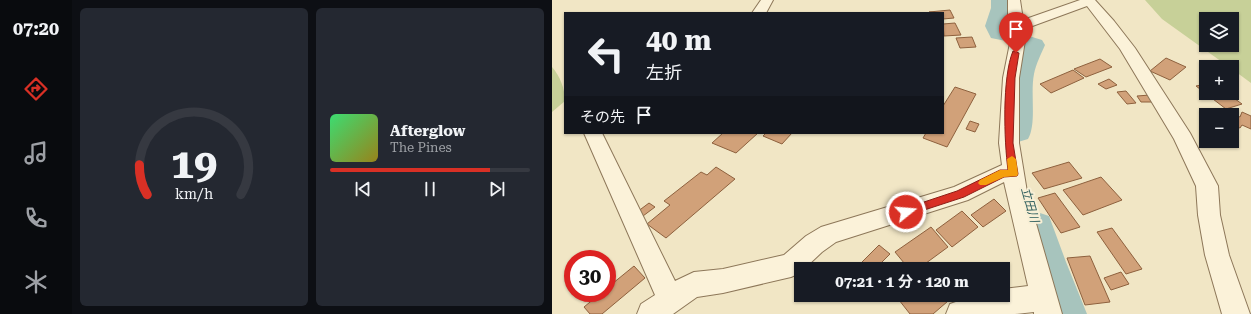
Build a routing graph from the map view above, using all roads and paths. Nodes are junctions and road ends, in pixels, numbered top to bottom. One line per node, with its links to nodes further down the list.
1 (767, 0): 4 (street)
2 (1014, 0): 5 (street)
3 (1088, 0): 5 (street); 12 (street)
4 (760, 12)
5 (1019, 26): 7 (street)
6 (593, 134): 8 (street)
7 (1014, 174): 8 (street); 9 (street)
8 (670, 299): 10 (street)
9 (1046, 306): 11 (street)
10 (651, 314)
11 (960, 314)
12 (1236, 314)

